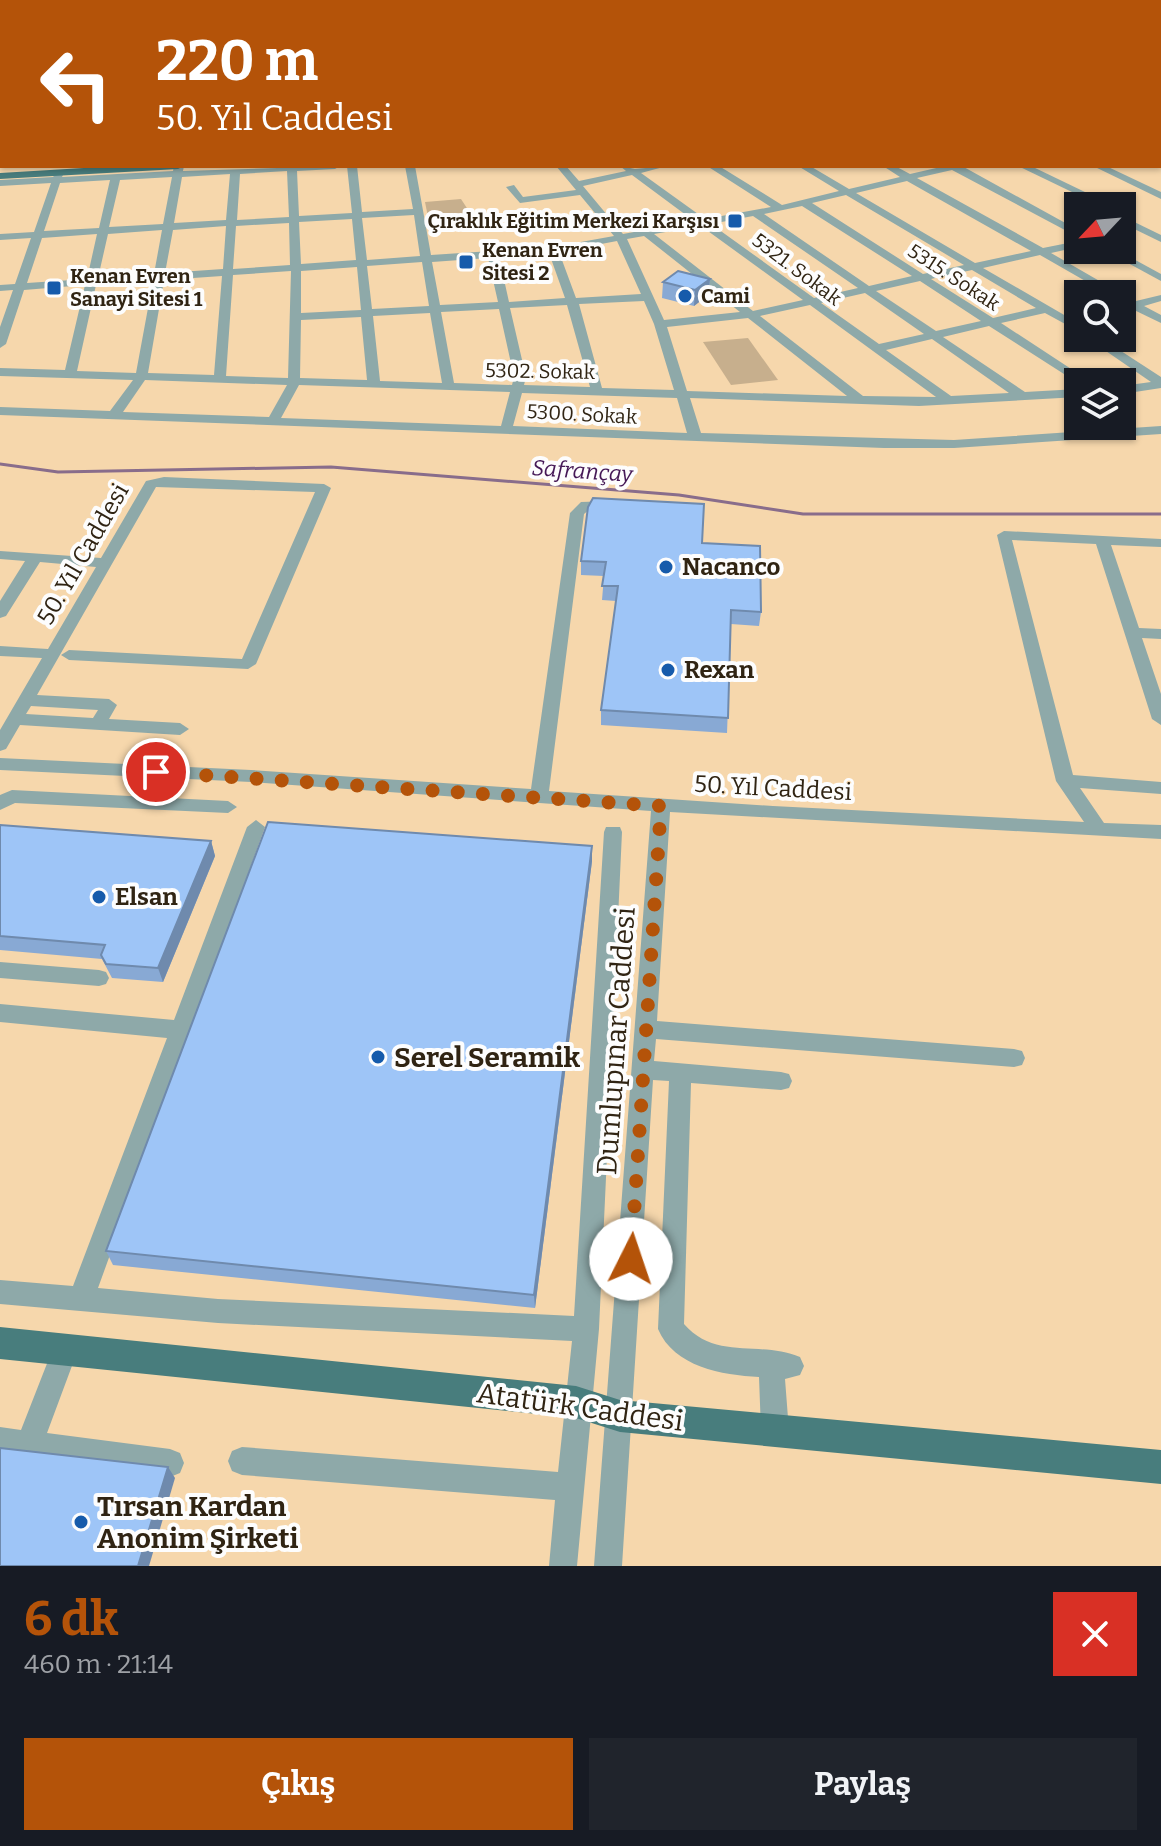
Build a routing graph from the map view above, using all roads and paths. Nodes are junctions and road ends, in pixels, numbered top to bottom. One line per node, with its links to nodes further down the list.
1 (281, 168): 16 (street)
2 (292, 168): 32 (street)
3 (352, 168): 31 (street)
4 (410, 168): 29 (street)
5 (563, 168): 22 (street)
6 (715, 168): 28 (street)
7 (807, 168): 23 (street)
8 (891, 168): 20 (street)
9 (946, 168): 20 (street)
10 (958, 168): 36 (street)
11 (1027, 168): 18 (street)
12 (1102, 168): 26 (street)
13 (114, 169): 14 (main road); 17 (main road); 19 (main road); 39 (street)
14 (178, 169): 16 (street); 37 (street)
15 (629, 169): 22 (street); 34 (street, 5321. Sokak)
16 (235, 172): 35 (street)
17 (58, 176): 19 (main road); 41 (street)
18 (1046, 177): 24 (street); 25 (street)
19 (1, 178)
20 (908, 178): 23 (street); 47 (street)
21 (511, 187): 22 (street)
22 (580, 188): 43 (street)
23 (852, 192): 27 (street); 52 (street)
24 (1072, 192)
25 (1079, 192)
26 (1161, 196)
27 (804, 203): 28 (street); 56 (street, 5315. Sokak)
28 (780, 208): 30 (street)
29 (416, 212): 31 (street); 49 (street)
30 (754, 212): 34 (street); 62 (street)
31 (358, 216): 32 (street); 51 (street)
32 (295, 219): 35 (street); 53 (street)
33 (1136, 219): 38 (street)
34 (703, 221): 40 (street); 66 (street, 5321. Sokak)
35 (232, 223): 37 (street); 54 (street)
36 (1064, 226)
37 (169, 227): 39 (street); 55 (street)
38 (1154, 229): 44 (street)
39 (104, 231): 41 (street); 59 (street)
40 (645, 232): 43 (street); 73 (street)
41 (36, 235): 42 (street); 60 (street)
42 (0, 237)
43 (621, 238): 46 (street); 63 (street)
44 (1161, 239)
45 (1064, 247): 47 (street)
46 (553, 250): 48 (street); 65 (street)
47 (1042, 251): 52 (street); 58 (street)
48 (493, 256): 49 (street); 68 (street)
49 (426, 260): 51 (street); 69 (street)
50 (1135, 264): 57 (street)
51 (362, 266): 53 (street); 72 (street)
52 (977, 267): 56 (street); 70 (street)
53 (296, 269): 54 (street); 75 (street)
54 (229, 273): 55 (street); 87 (street)
55 (162, 277): 59 (street); 86 (street)
56 (922, 278): 62 (street); 77 (street, 5315. Sokak)
57 (1161, 278)
58 (1092, 280)
59 (90, 282): 60 (street); 85 (street)
60 (20, 287): 61 (street); 80 (street)
61 (0, 288)
62 (867, 290): 66 (street); 79 (street)
63 (648, 297): 65 (street); 78 (street)
64 (1161, 298): 67 (street)
65 (572, 301): 68 (street); 94 (street)
66 (810, 302): 73 (street); 81 (street, 5321. Sokak)
67 (1136, 304)
68 (503, 306): 69 (street); 93 (street)
69 (434, 308): 72 (street); 92 (street)
70 (1048, 309): 74 (street); 77 (street)
71 (1136, 309): 76 (street)
72 (365, 312): 75 (street); 90 (street)
73 (753, 314): 78 (street); 98 (street)
74 (1064, 316)
75 (296, 317): 88 (street)
76 (1161, 320)
77 (991, 323): 79 (street); 83 (street, 5315. Sokak)
78 (660, 324): 96 (street)
79 (934, 336): 81 (street); 97 (street)
80 (0, 344)
81 (874, 349): 99 (street, 5321. Sokak)
82 (1114, 352): 89 (street)
83 (1064, 369)
84 (0, 372): 85 (street, 5302. Sokak)
85 (70, 374): 86 (street, 5302. Sokak)
86 (141, 377): 87 (street, 5302. Sokak); 101 (street)
87 (220, 379): 88 (street, 5302. Sokak)
88 (294, 383): 90 (street, 5302. Sokak); 102 (street)
89 (1161, 383): 91 (street)
90 (374, 386): 92 (street, 5302. Sokak)
91 (1136, 387)
92 (449, 388): 93 (street, 5302. Sokak)
93 (515, 391): 94 (street, 5302. Sokak); 103 (street)
94 (597, 392): 96 (street, 5302. Sokak)
95 (1064, 394): 97 (street, 5302. Sokak)
96 (681, 395): 98 (street, 5302. Sokak); 105 (street)
97 (1022, 396): 99 (street, 5302. Sokak)
98 (860, 400): 99 (street, 5302. Sokak)
99 (948, 400)
100 (0, 411): 101 (street, 5300. Sokak)
101 (114, 415): 102 (street, 5300. Sokak)
102 (273, 421): 103 (street, 5300. Sokak)
103 (506, 430): 105 (street, 5300. Sokak)
104 (1161, 430): 105 (street, 5300. Sokak)
105 (696, 439)
106 (626, 506): 129 (street)
107 (1102, 540): 108 (street); 113 (street); 127 (street)
108 (1161, 543)
109 (0, 555): 110 (street)
110 (35, 558): 111 (street); 112 (street)
111 (106, 563): 116 (street, 50. Yıl Caddesi); 116 (street, 50. Yıl Caddesi)
112 (0, 613)
113 (1132, 632): 114 (street); 120 (street)
114 (1161, 634)
115 (0, 651): 116 (street)
116 (60, 655): 117 (street, 50. Yıl Caddesi)
117 (25, 700): 118 (street); 119 (street, 50. Yıl Caddesi)
118 (74, 703): 121 (street); 122 (street)
119 (14, 719): 121 (street); 124 (street, 50. Yıl Caddesi)
120 (1161, 719)
121 (64, 722): 122 (street)
122 (98, 724): 123 (street)
123 (180, 729)
124 (0, 745)
125 (0, 764): 126 (street, 50. Yıl Caddesi)
126 (28, 766): 129 (street, 50. Yıl Caddesi); 130 (street)
127 (1065, 781): 128 (street); 134 (street)
128 (1161, 788)
129 (539, 796): 131 (street, 50. Yıl Caddesi)
130 (6, 800): 132 (street)
131 (661, 806): 134 (street, 50. Yıl Caddesi); 140 (street, Dumlupınar Caddesi)
132 (228, 807)
133 (256, 827): 141 (street)
134 (1098, 828): 136 (street, 50. Yıl Caddesi)
135 (613, 832): 148 (street)
136 (1161, 832)
137 (0, 970): 138 (street)
138 (99, 978)
139 (0, 1013): 141 (street)
140 (647, 1029): 142 (street); 143 (street, Dumlupınar Caddesi)
141 (181, 1030): 147 (street)
142 (1014, 1058)
143 (644, 1070): 144 (street); 152 (street, Dumlupınar Caddesi)
144 (680, 1073): 145 (street); 153 (street)
145 (781, 1081)
146 (0, 1292): 147 (street)
147 (81, 1299): 148 (street)
148 (586, 1329): 151 (street)
149 (0, 1343): 150 (main road, Atatürk Caddesi)
150 (66, 1347): 151 (main road, Atatürk Caddesi); 155 (street)
151 (576, 1402): 152 (main road, Atatürk Caddesi); 159 (street)
152 (620, 1416): 153 (main road, Atatürk Caddesi); 161 (street, Dumlupınar Caddesi)
153 (775, 1431): 158 (main road, Atatürk Caddesi)
154 (0, 1441): 155 (street)
155 (29, 1444): 157 (street)
156 (242, 1461): 159 (street)
157 (170, 1463)
158 (1161, 1467)
159 (572, 1487): 160 (street)
160 (563, 1566)
161 (608, 1566)

